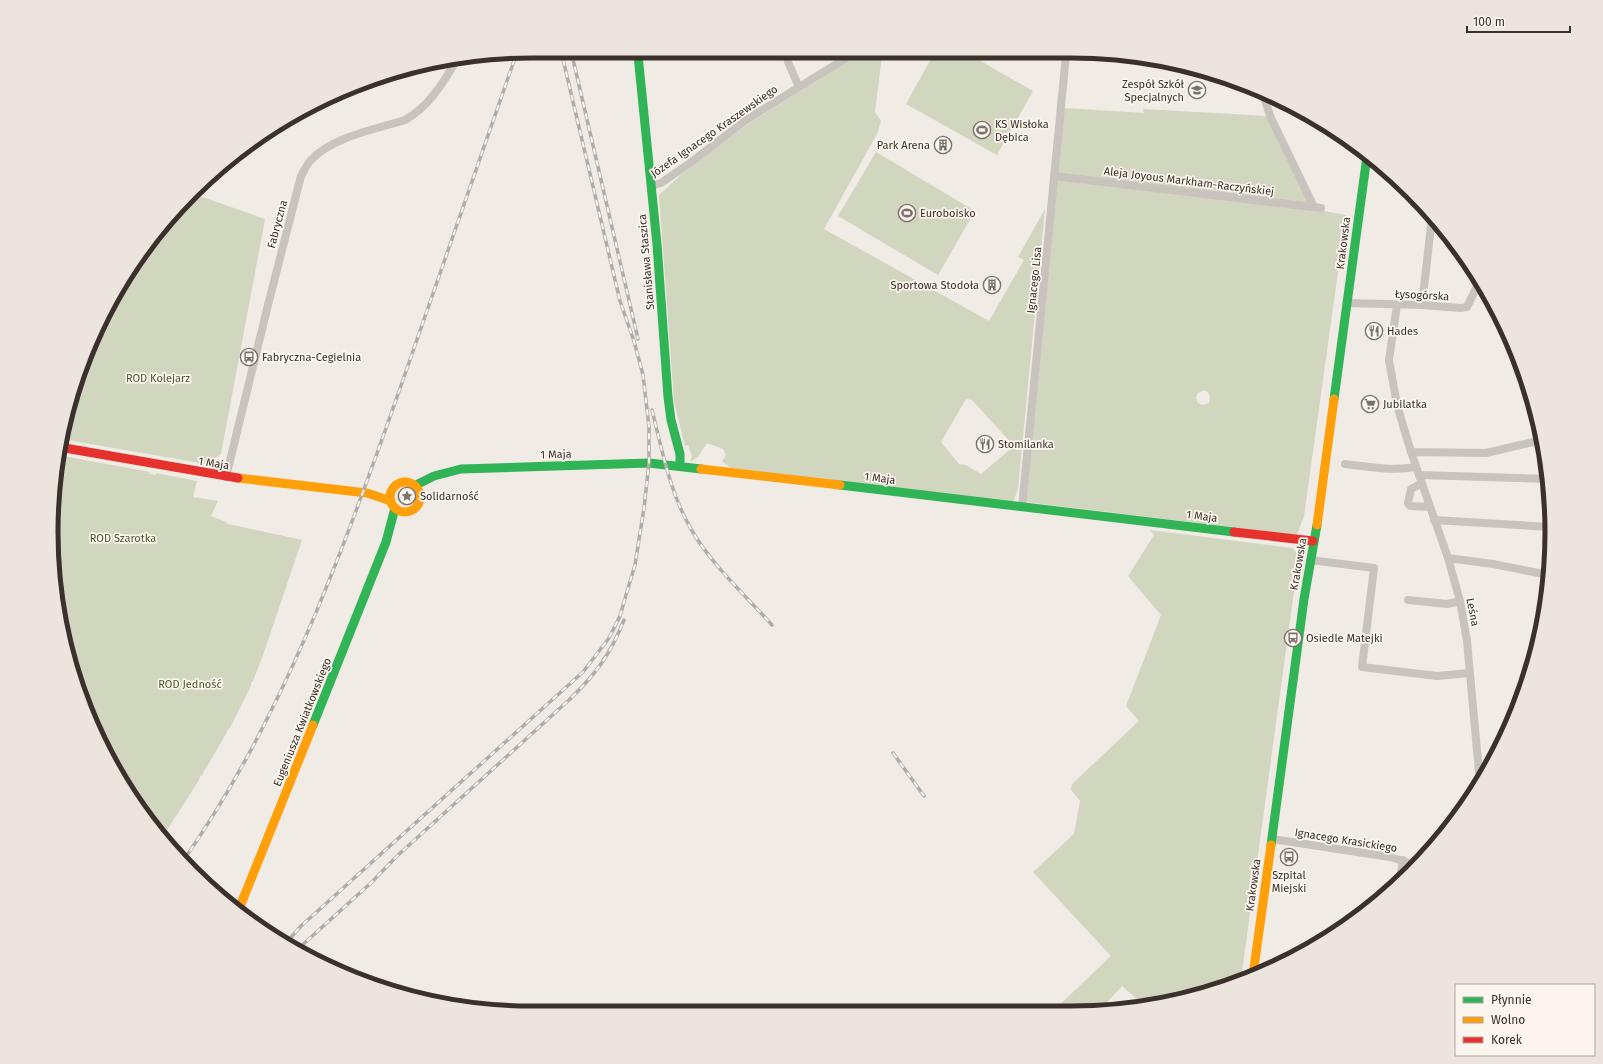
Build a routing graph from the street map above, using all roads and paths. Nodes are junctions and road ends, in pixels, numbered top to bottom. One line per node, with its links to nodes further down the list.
1 (638, 58): 10 (street, Stanisława Staszica)
2 (787, 58): 6 (street)
3 (846, 58): 6 (street, Józefa Ignacego Kraszewskiego)
4 (1066, 58): 9 (street, Ignacego Lisa)
5 (454, 65): 22 (street, Fabryczna)
6 (799, 86): 10 (street, Józefa Ignacego Kraszewskiego)
7 (1265, 100): 9 (street, Aleja Joyous Markham-Raczyńskiej)
8 (1366, 161): 13 (street, Krakowska)
9 (1054, 176): 28 (street, Ignacego Lisa)
10 (651, 186): 20 (street, Stanisława Staszica)
11 (1431, 224): 15 (street)
12 (1476, 287): 15 (street, Łysogórska)
13 (1347, 303): 14 (street, Łysogórska); 33 (street, Krakowska)
14 (1397, 305): 15 (street, Łysogórska); 18 (street, Leśna)
15 (1422, 305)
16 (1536, 441): 18 (street)
17 (66, 448): 22 (street, 1 Maja)
18 (1411, 452): 21 (street, Leśna)
19 (1345, 464): 21 (street)
20 (680, 466): 25 (street, 1 Maja); 28 (street, 1 Maja)
21 (1419, 475): 23 (street); 29 (street, Leśna); 29 (street)
22 (226, 477): 26 (street, 1 Maja)
23 (1542, 479)
24 (392, 490): 25 (street); 26 (street, 1 Maja); 27 (street)
25 (417, 490): 30 (street)
26 (367, 493): 27 (street, 1 Maja)
27 (393, 504): 30 (street); 34 (street, Eugeniusza Kwiatkowskiego)
28 (1022, 507): 33 (street, 1 Maja)
29 (1430, 507): 31 (street, Leśna)
30 (404, 512): 34 (street, Eugeniusza Kwiatkowskiego)
31 (1434, 520): 32 (street); 35 (street, Leśna)
32 (1545, 527)
33 (1313, 541): 36 (street, Krakowska)
34 (386, 542): 46 (street, Eugeniusza Kwiatkowskiego)
35 (1448, 558): 37 (street); 39 (street, Leśna)
36 (1310, 560): 40 (street); 42 (street, Krakowska)
37 (1543, 574)
38 (1408, 600): 39 (street)
39 (1460, 601): 40 (street, Leśna)
40 (1470, 673): 41 (street, Leśna)
41 (1479, 772)
42 (1272, 839): 43 (street, Ignacego Krasickiego); 47 (street, Krakowska)
43 (1403, 860): 44 (street, Ignacego Krasickiego); 45 (street)
44 (1410, 863)
45 (1401, 872)
46 (241, 906)
47 (1254, 969)

